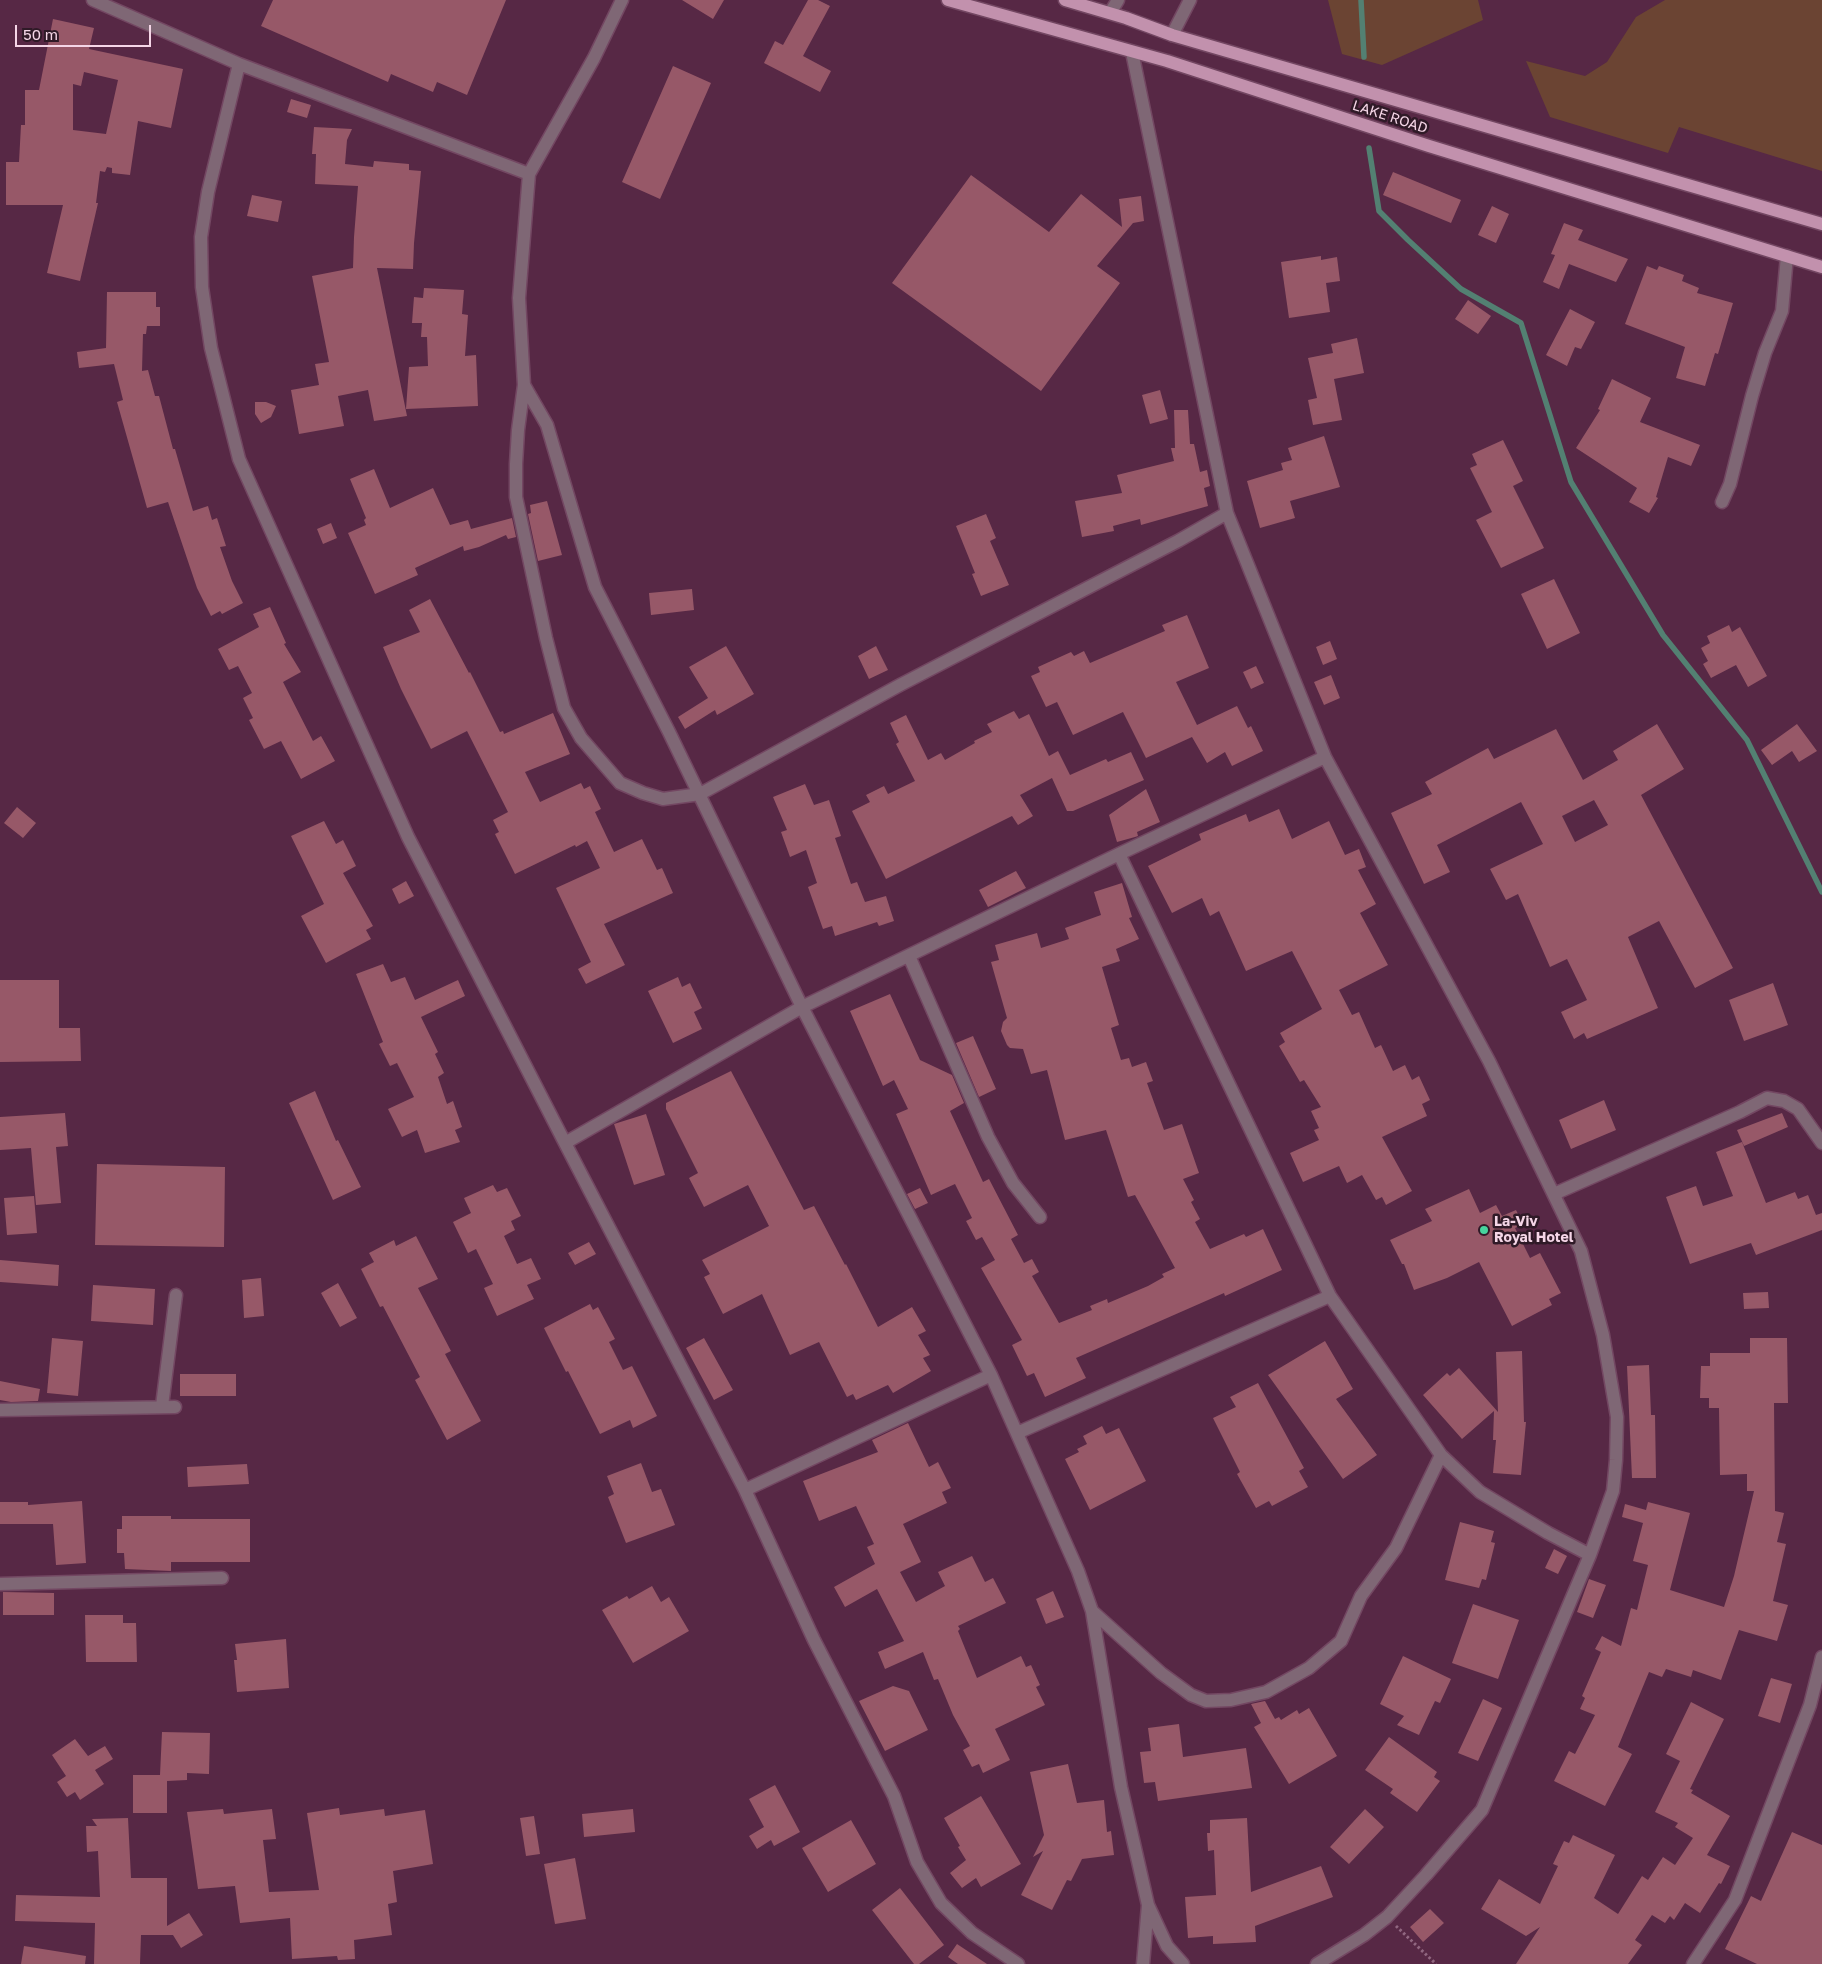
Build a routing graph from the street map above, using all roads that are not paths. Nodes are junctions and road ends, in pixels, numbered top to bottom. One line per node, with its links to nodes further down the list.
1 (93, 0): 10 (street)
2 (622, 0): 11 (street)
3 (948, 0): 9 (main road, LAKE ROAD)
4 (1066, 0): 7 (main road, LAKE ROAD)
5 (1118, 0): 7 (street)
6 (1190, 0): 8 (street)
7 (1110, 13): 8 (main road, LAKE ROAD)
8 (1172, 35): 12 (main road, LAKE ROAD)
9 (1132, 52): 13 (main road, LAKE ROAD); 17 (street)
10 (239, 64): 11 (street); 23 (street)
11 (528, 174): 15 (street)
12 (1822, 224)
13 (1787, 256): 14 (main road, LAKE ROAD); 16 (street)
14 (1822, 267)
15 (524, 385): 19 (street); 19 (street)
16 (1722, 502)
17 (1227, 512): 18 (street); 19 (street)
18 (1325, 757): 20 (street); 25 (street)
19 (700, 794): 22 (street)
20 (1119, 854): 21 (street); 28 (street)
21 (908, 956): 22 (street); 26 (street)
22 (802, 1007): 23 (street); 29 (street)
23 (564, 1143): 35 (street)
24 (1822, 1143): 25 (street)
25 (1554, 1194): 36 (street)
26 (1040, 1217)
27 (176, 1295): 30 (street)
28 (1330, 1296): 33 (street); 34 (street)
29 (991, 1375): 33 (street); 35 (street)
30 (162, 1406): 31 (street); 32 (street)
31 (176, 1407)
32 (0, 1410)
33 (1017, 1433): 39 (street)
34 (1441, 1456): 36 (street); 39 (street)
35 (745, 1490): 42 (street)
36 (1590, 1555): 45 (street)
37 (222, 1578): 38 (street)
38 (0, 1584)
39 (1092, 1612): 41 (street)
40 (1822, 1656): 46 (street)
41 (1148, 1905): 43 (street); 44 (street)
42 (1018, 1964)
43 (1143, 1964)
44 (1183, 1964)
45 (1317, 1964)
46 (1693, 1964)

